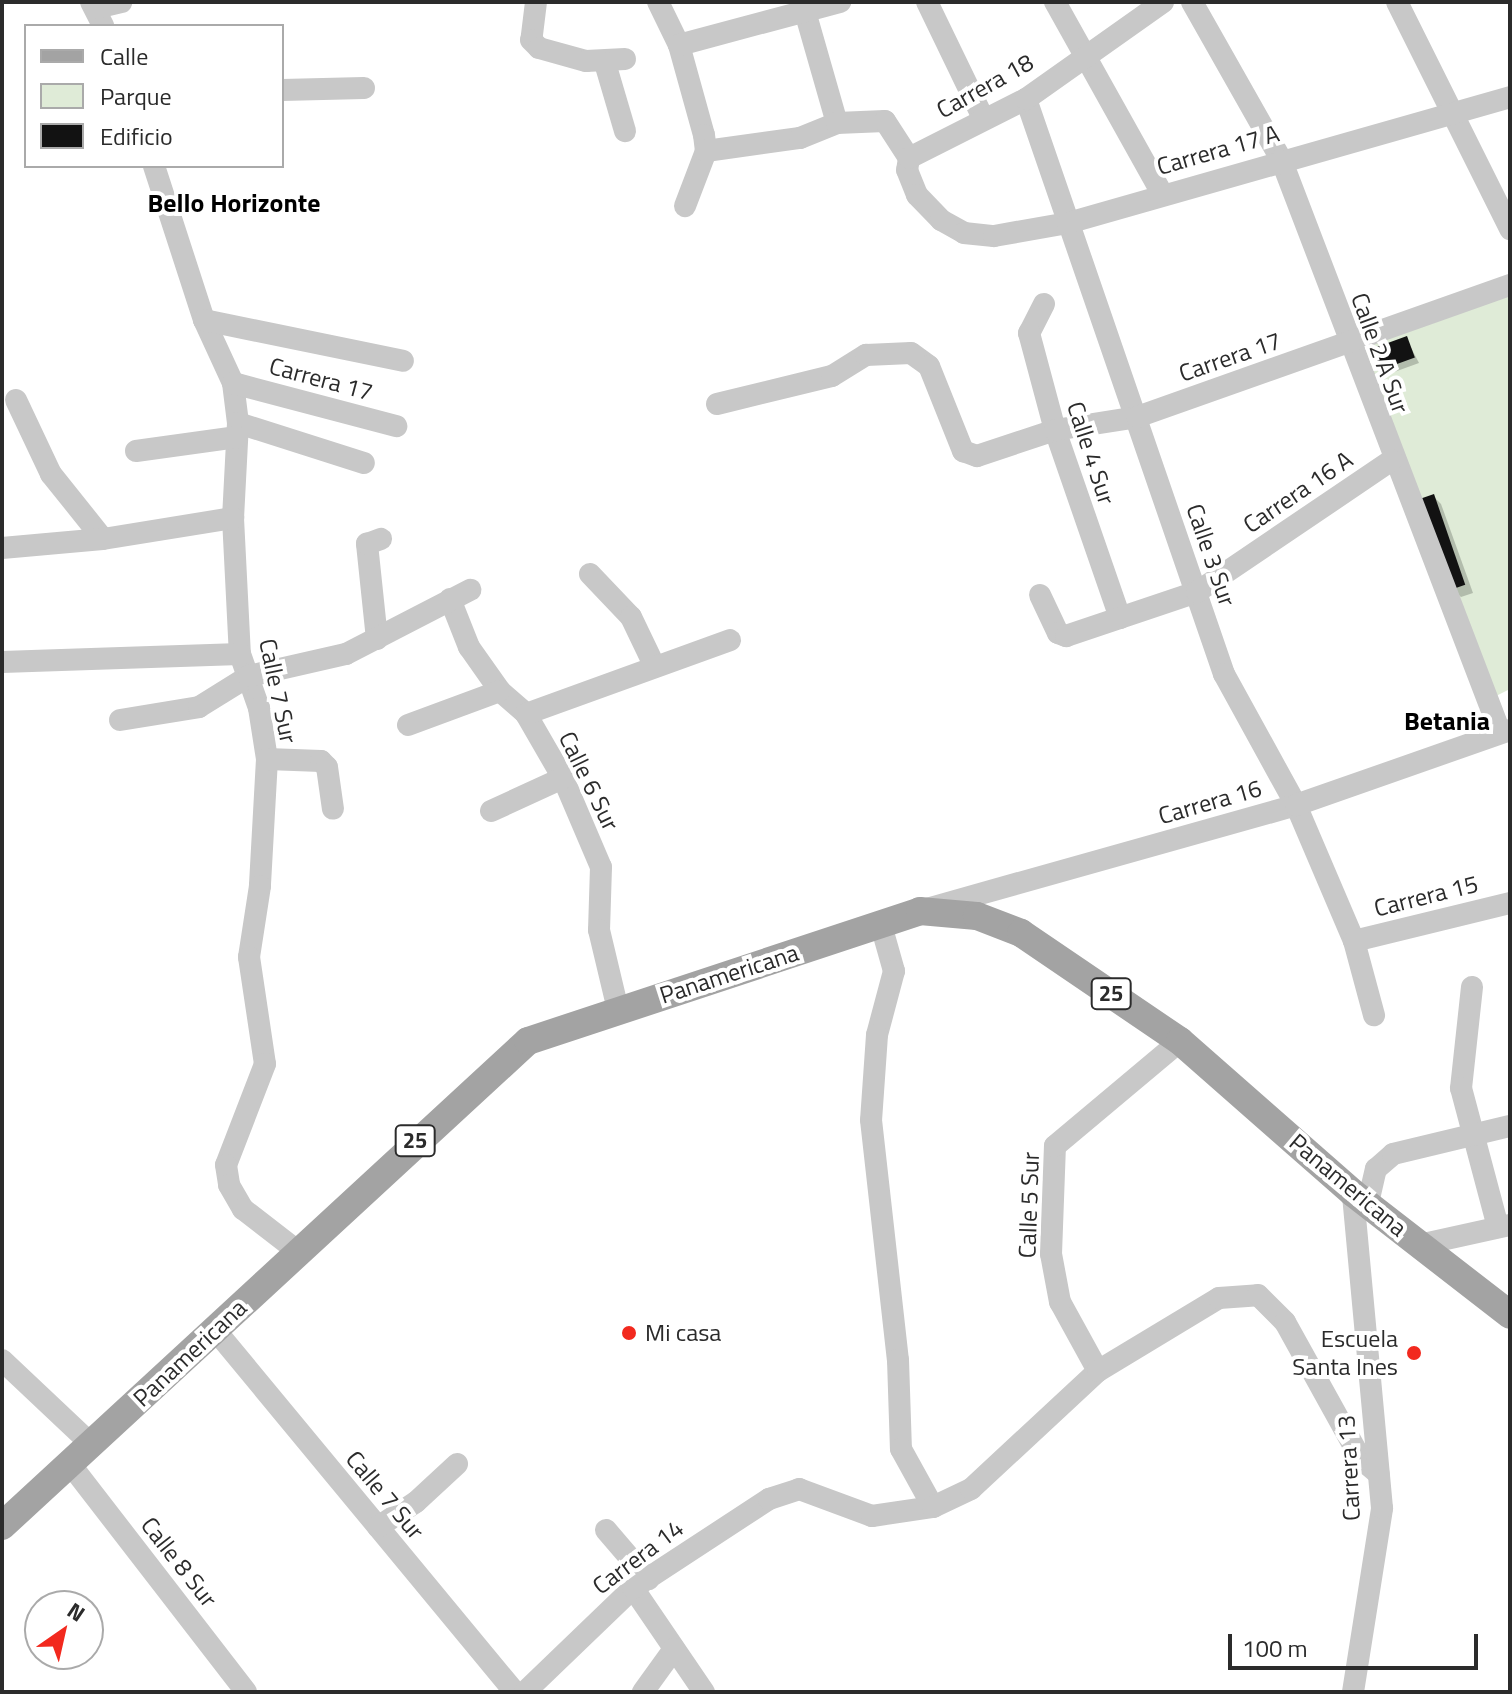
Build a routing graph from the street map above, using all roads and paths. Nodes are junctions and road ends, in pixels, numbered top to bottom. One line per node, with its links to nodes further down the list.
1 (121, 2): 10 (street)
2 (536, 2): 21 (street)
3 (658, 2): 12 (street)
4 (840, 2): 11 (street)
5 (927, 2): 19 (street)
6 (1055, 2): 13 (street)
7 (1163, 2): 13 (street, Carrera 18)
8 (1192, 2): 24 (street, Calle 2 A Sur)
9 (1397, 2): 18 (street)
10 (97, 12)
11 (790, 12): 12 (street); 20 (street)
12 (679, 45): 22 (street)
13 (1084, 54): 17 (street, Carrera 18); 26 (street)
14 (364, 88): 15 (street)
15 (284, 90)
16 (1510, 97): 18 (street, Carrera 17 A)
17 (1026, 99): 19 (street, Carrera 18); 28 (street, Calle 3 Sur)
18 (1452, 109): 24 (street, Carrera 17 A); 29 (street)
19 (983, 118): 23 (street, Carrera 18)
20 (837, 123): 22 (street); 23 (street)
21 (625, 131)
22 (706, 151): 27 (street)
23 (909, 158): 28 (street, Carrera 17 A)
24 (1281, 159): 26 (street, Carrera 17 A); 33 (street, Calle 2 A Sur)
25 (155, 168): 32 (street, Calle 7 Sur)
26 (1161, 192): 28 (street, Carrera 17 A)
27 (685, 206)
28 (1068, 223): 38 (street, Calle 3 Sur)
29 (1510, 229)
30 (1510, 285): 33 (street, Carrera 17)
31 (1044, 304): 41 (street, Calle 4 Sur)
32 (204, 320): 34 (street); 35 (street, Calle 7 Sur)
33 (1349, 344): 38 (street, Carrera 17); 43 (street, Calle 2 A Sur)
34 (403, 361)
35 (233, 383): 39 (street, Carrera 17); 40 (street, Calle 7 Sur)
36 (16, 400): 46 (street)
37 (717, 404): 41 (street, Carrera 17)
38 (1137, 417): 41 (street, Carrera 17); 50 (street, Calle 3 Sur)
39 (396, 426)
40 (238, 430): 42 (street); 44 (street); 45 (street, Calle 7 Sur)
41 (1055, 430): 52 (street, Calle 4 Sur)
42 (136, 451)
43 (1392, 460): 50 (street, Carrera 16 A); 63 (street, Calle 2 A Sur)
44 (364, 463)
45 (233, 518): 46 (street); 55 (street, Calle 7 Sur)
46 (103, 539): 48 (street)
47 (374, 541): 53 (street)
48 (2, 548)
49 (590, 574): 57 (street)
50 (1197, 592): 52 (street, Carrera 16 A); 66 (street, Calle 3 Sur)
51 (1040, 595): 52 (street, Carrera 16 A)
52 (1120, 618)
53 (377, 639): 58 (street); 59 (street, Calle 6 Sur)
54 (730, 640): 57 (street)
55 (240, 654): 56 (street); 58 (street, Calle 7 Sur)
56 (2, 662)
57 (654, 665): 60 (street)
58 (249, 676): 61 (street); 64 (street, Calle 7 Sur)
59 (500, 691): 60 (street, Calle 6 Sur); 62 (street)
60 (526, 714): 65 (street, Calle 6 Sur)
61 (120, 720)
62 (408, 725)
63 (1505, 731): 66 (street, Carrera 16)
64 (267, 759): 67 (street); 82 (street, Calle 7 Sur)
65 (563, 778): 68 (street); 74 (street, Calle 6 Sur)
66 (1296, 805): 70 (street, Carrera 16); 72 (street, Calle 3 Sur)
67 (333, 809)
68 (491, 811)
69 (1510, 903): 72 (street, Carrera 15)
70 (920, 911): 71 (main road, Panamericana / 25); 76 (main road, Panamericana / 25)
71 (881, 925): 74 (main road, Panamericana / 25); 90 (street)
72 (1354, 941): 75 (street, Calle 3 Sur)
73 (1472, 987): 78 (street)
74 (618, 1010): 82 (main road, Panamericana / 25)
75 (1374, 1015)
76 (1180, 1041): 79 (main road, Panamericana / 25); 86 (street, Calle 5 Sur)
77 (1510, 1126): 78 (street)
78 (1472, 1134): 79 (street); 80 (street)
79 (1360, 1198): 81 (main road, Panamericana / 25); 89 (street, Carrera 13)
80 (1504, 1226): 81 (street)
81 (1419, 1245): 83 (main road, Panamericana / 25)
82 (296, 1250): 84 (main road, Panamericana / 25)
83 (1510, 1315)
84 (216, 1331): 87 (main road, Panamericana / 25); 92 (street, Calle 7 Sur)
85 (2, 1360): 87 (street, Calle 8 Sur)
86 (1098, 1371): 89 (street); 90 (street)
87 (81, 1454): 91 (main road, Panamericana / 25); 96 (street, Calle 8 Sur)
88 (457, 1464): 92 (street)
89 (1379, 1474): 101 (street, Carrera 13)
90 (933, 1507): 94 (street, Carrera 14)
91 (5, 1519)
92 (378, 1527): 97 (street, Calle 7 Sur)
93 (606, 1530): 94 (street)
94 (640, 1584): 95 (street); 98 (street, Carrera 14)
95 (674, 1649): 99 (street); 100 (street)
96 (246, 1692)
97 (515, 1692)
98 (525, 1692)
99 (643, 1692)
100 (704, 1692)
101 (1353, 1692)

